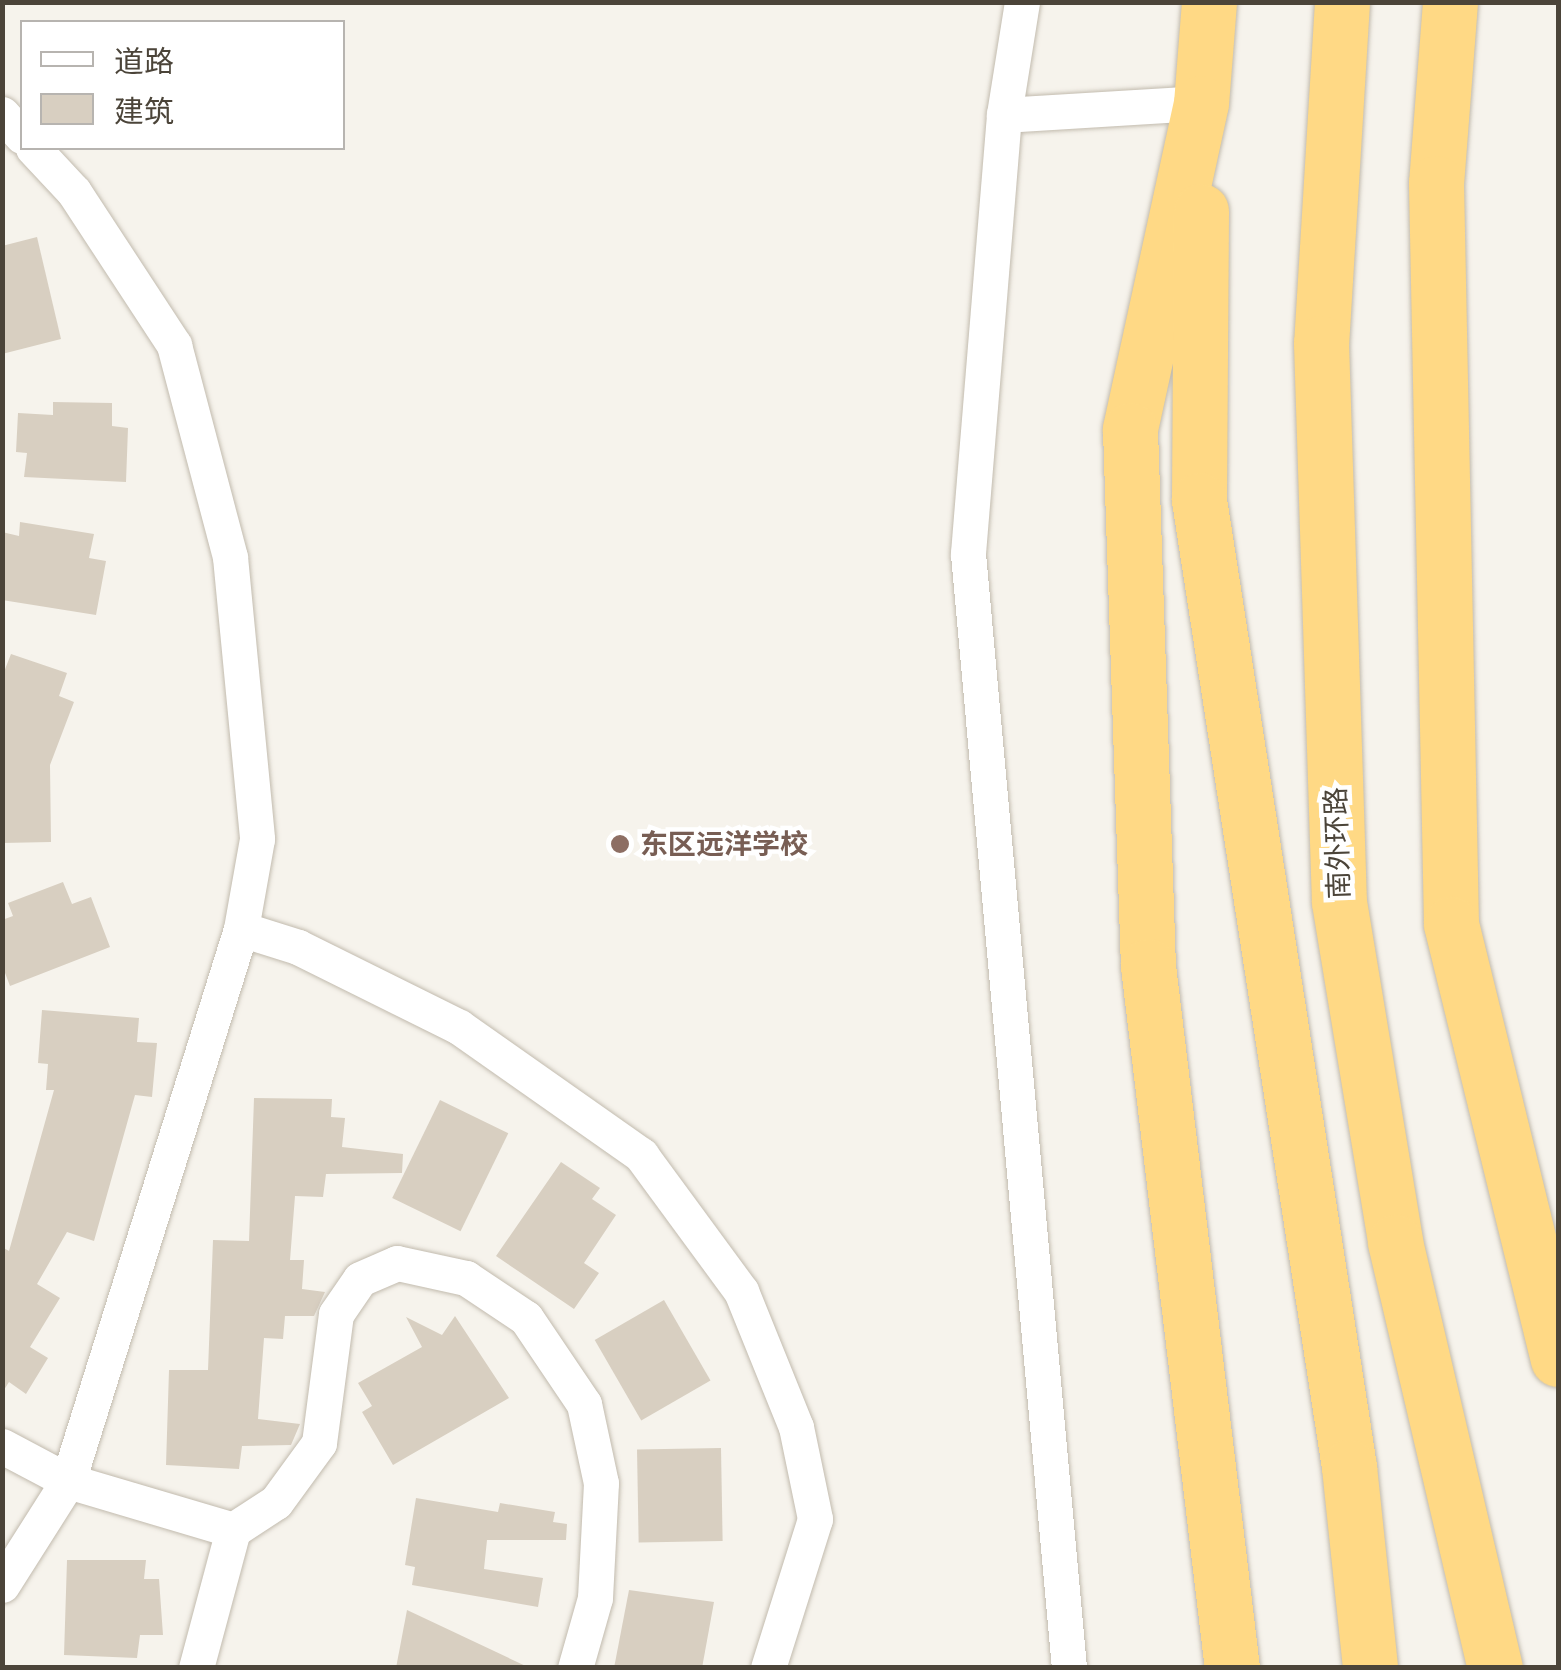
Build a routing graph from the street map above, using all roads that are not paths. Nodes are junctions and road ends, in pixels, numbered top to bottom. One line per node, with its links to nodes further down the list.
1 (1022, 2): 7 (street)
2 (1209, 2): 5 (highway)
3 (1342, 2): 11 (highway, 南外环路)
4 (1450, 2): 12 (highway)
5 (1201, 103): 7 (street); 21 (highway); 22 (highway)
6 (2, 114): 8 (street)
7 (1004, 115): 20 (street)
8 (20, 134)
9 (36, 150): 10 (street)
10 (241, 929): 14 (street); 19 (street)
11 (1395, 1242): 23 (highway, 南外环路); 24 (highway)
12 (1558, 1359)
13 (2, 1446): 14 (street)
14 (68, 1481): 15 (street); 16 (street)
15 (233, 1530): 17 (street); 18 (street)
16 (2, 1585)
17 (196, 1668)
18 (575, 1668)
19 (768, 1668)
20 (1069, 1668)
21 (1232, 1668)
22 (1370, 1668)
23 (1494, 1668)
24 (1528, 1668)

